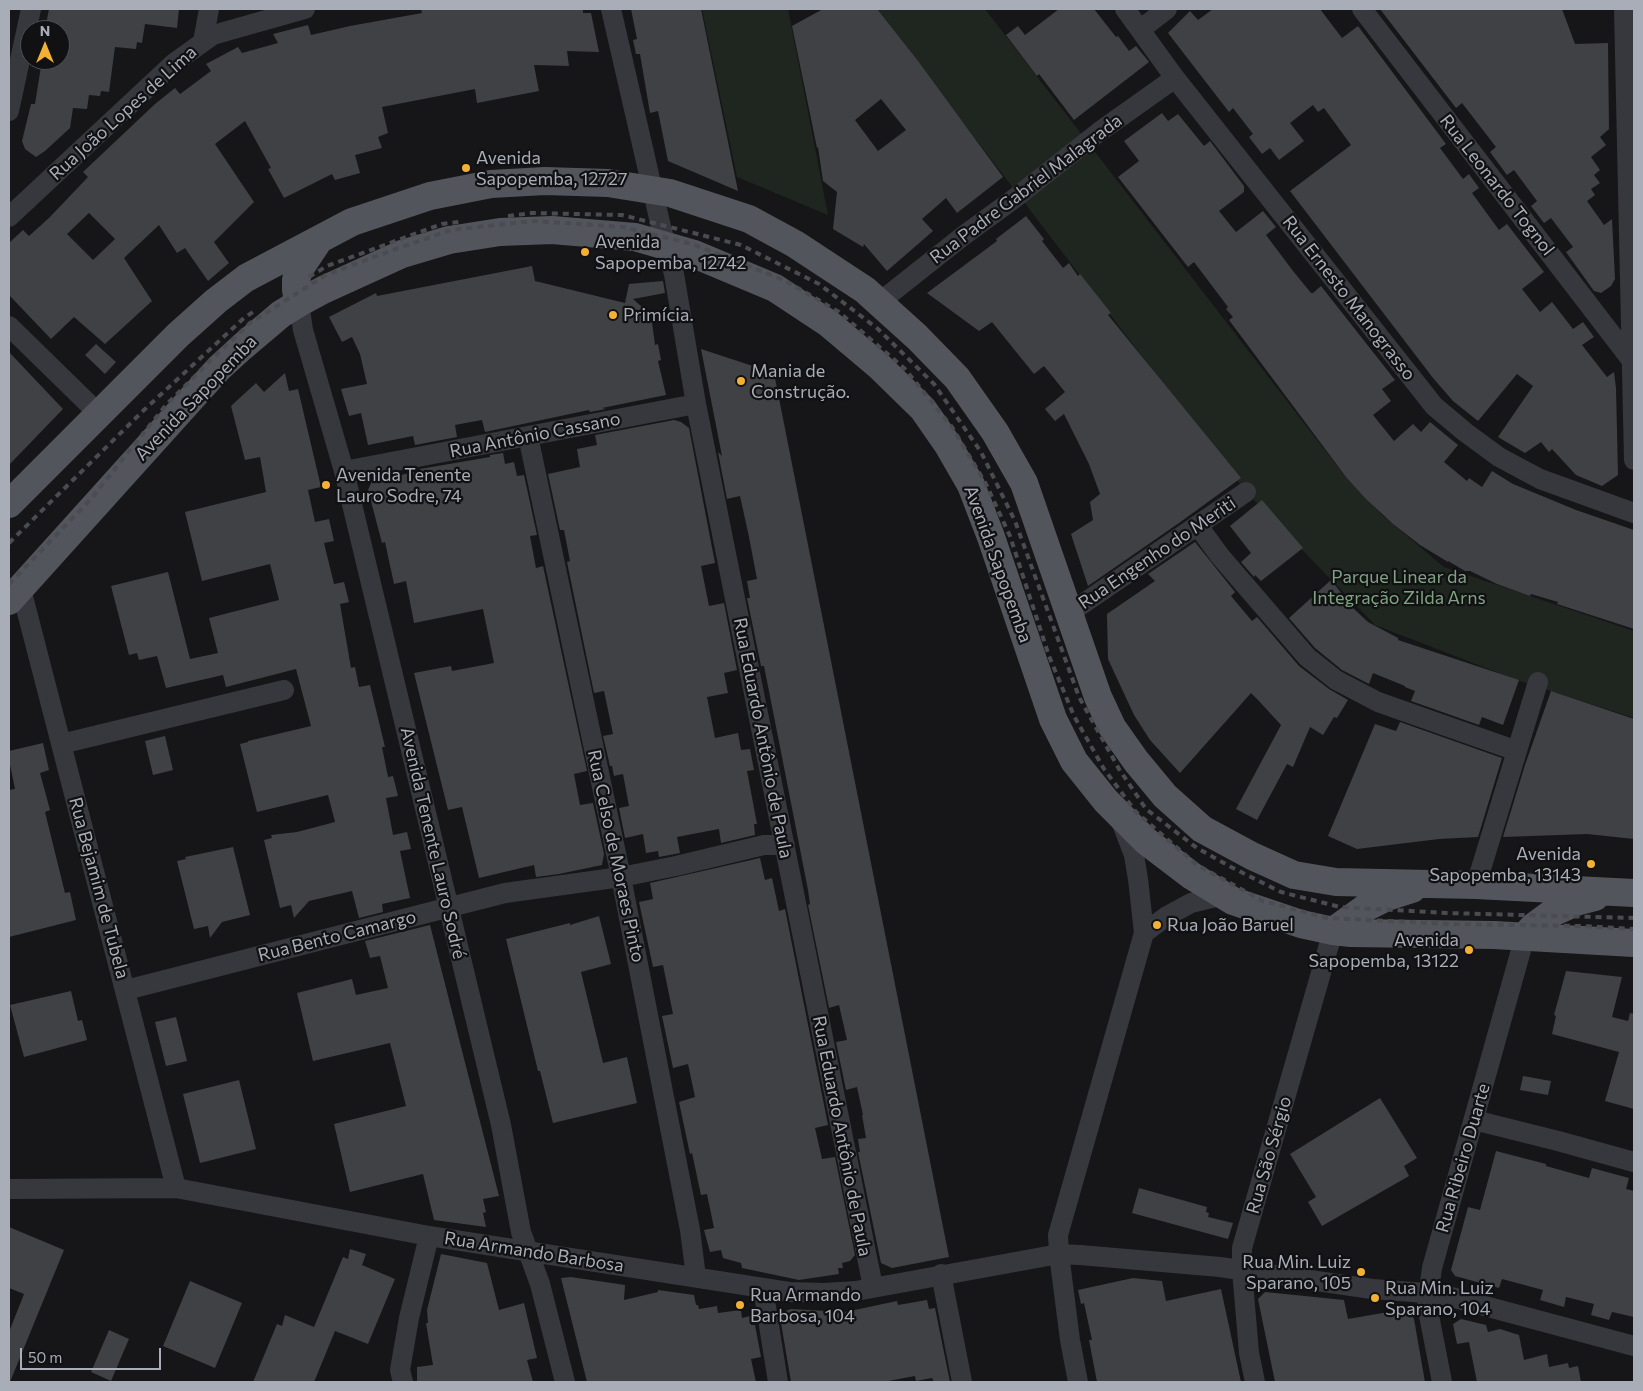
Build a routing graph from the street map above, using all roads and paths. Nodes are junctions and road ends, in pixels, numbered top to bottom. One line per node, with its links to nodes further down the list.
1 (31, 9): 12 (street)
2 (210, 9): 10 (street)
3 (305, 9): 10 (street, Rua João Lopes de Lima)
4 (611, 9): 13 (street, Rua Eduardo Antônio de Paula)
5 (1125, 9): 9 (street, Rua Ernesto Manograsso)
6 (1167, 9): 9 (street)
7 (1362, 9): 20 (street, Rua Leonardo Tognol)
8 (1624, 9): 20 (street)
9 (1141, 29): 11 (street, Rua Ernesto Manograsso)
10 (203, 42): 14 (street, Rua João Lopes de Lima)
11 (1175, 78): 18 (street, Rua Padre Gabriel Malagrada); 28 (street, Rua Ernesto Manograsso)
12 (9, 111)
13 (653, 190): 15 (main road); 16 (street, Rua Eduardo Antônio de Paula); 18 (main road)
14 (9, 217)
15 (320, 239): 17 (main road); 22 (main road)
16 (666, 246): 17 (main road, Avenida Sapopemba); 21 (street, Rua Eduardo Antônio de Paula); 36 (main road, Avenida Sapopemba)
17 (299, 303): 25 (street, Avenida Tenente Lauro Sodré); 30 (main road, Avenida Sapopemba)
18 (879, 303): 31 (main road)
19 (9, 326): 22 (street)
20 (1632, 361): 24 (street)
21 (696, 404): 23 (street, Rua Antônio Cassano); 37 (street, Rua Eduardo Antônio de Paula)
22 (99, 414): 27 (main road)
23 (528, 436): 25 (street, Rua Antônio Cassano); 38 (street, Rua Celso de Moraes Pinto)
24 (1634, 460)
25 (344, 471): 44 (street, Avenida Tenente Lauro Sodré)
26 (1246, 492): 29 (street, Rua Engenho do Meriti)
27 (9, 504)
28 (1634, 513)
29 (1198, 526): 31 (street, Rua Engenho do Meriti); 35 (street)
30 (15, 595): 34 (street, Rua Bejamim de Tubela)
31 (1068, 614): 39 (main road)
32 (1538, 682): 35 (street)
33 (284, 690): 34 (street)
34 (61, 744): 49 (street, Rua Bejamim de Tubela)
35 (1517, 752): 41 (street)
36 (1117, 812): 43 (main road, Avenida Sapopemba); 46 (street)
37 (785, 845): 38 (street, Rua Bento Camargo); 60 (street, Rua Eduardo Antônio de Paula)
38 (620, 877): 44 (street, Rua Bento Camargo); 59 (street, Rua Celso de Moraes Pinto)
39 (1322, 880): 40 (main road); 45 (main road)
40 (1436, 885): 41 (main road); 45 (main road)
41 (1476, 885): 42 (main road)
42 (1634, 894): 47 (main road)
43 (1224, 895): 45 (main road, Avenida Sapopemba); 46 (street)
44 (448, 908): 49 (street, Rua Bento Camargo); 55 (street, Avenida Tenente Lauro Sodré)
45 (1333, 931): 47 (main road, Avenida Sapopemba); 57 (street, Rua São Sérgio)
46 (1144, 933): 56 (street)
47 (1525, 936): 48 (main road, Avenida Sapopemba); 50 (street, Rua Ribeiro Duarte)
48 (1634, 943)
49 (126, 990): 52 (street, Rua Bejamim de Tubela)
50 (1474, 1120): 51 (street); 62 (street, Rua Ribeiro Duarte)
51 (1634, 1162)
52 (176, 1188): 53 (street, Rua Armando Barbosa); 54 (street, Rua Armando Barbosa)
53 (9, 1190)
54 (429, 1236): 55 (street, Rua Armando Barbosa); 64 (street)
55 (528, 1252): 59 (street, Rua Armando Barbosa); 65 (street, Avenida Tenente Lauro Sodré)
56 (1058, 1254): 57 (street, Rua Armando Barbosa); 58 (street, Rua Armando Barbosa); 68 (street)
57 (1242, 1270): 62 (street, Rua Armando Barbosa); 69 (street, Rua São Sérgio)
58 (942, 1274): 60 (street, Rua Armando Barbosa); 67 (street)
59 (696, 1277): 61 (street, Rua Armando Barbosa)
60 (873, 1287): 61 (street, Rua Armando Barbosa)
61 (763, 1288): 66 (street)
62 (1429, 1293): 63 (street, Rua Armando Barbosa); 70 (street, Rua Ribeiro Duarte)
63 (1634, 1346)
64 (397, 1378)
65 (565, 1382)
66 (778, 1382)
67 (962, 1382)
68 (1078, 1382)
69 (1255, 1382)
70 (1442, 1382)

